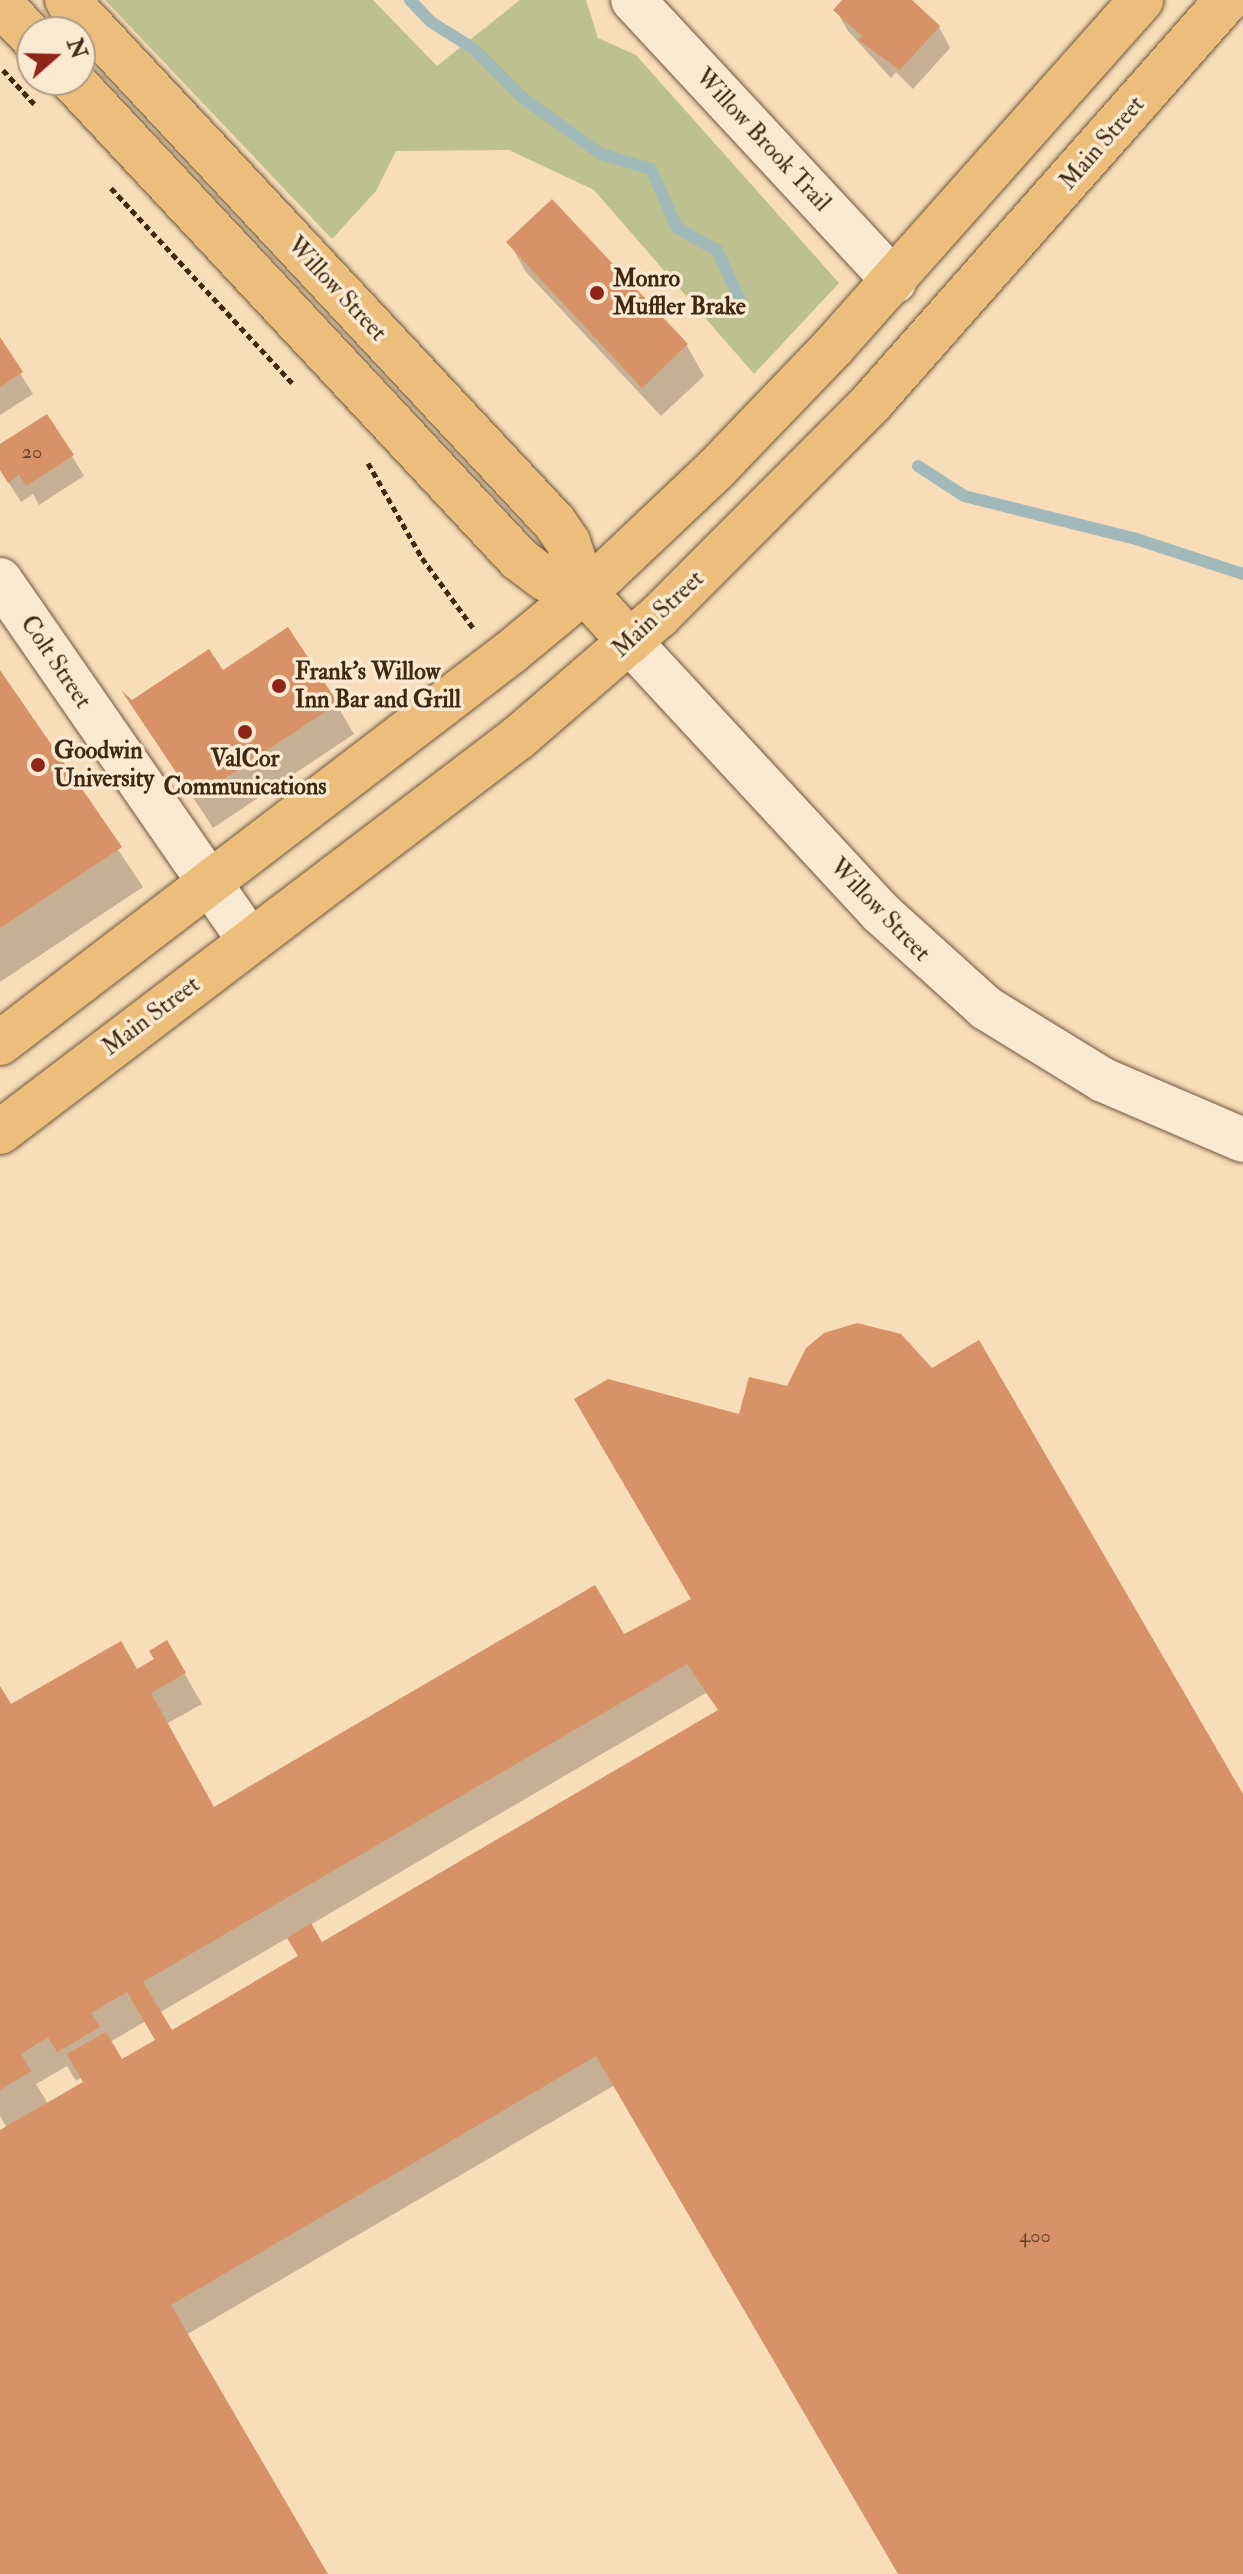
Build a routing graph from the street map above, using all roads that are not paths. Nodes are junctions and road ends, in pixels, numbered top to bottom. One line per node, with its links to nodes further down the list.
1 (67, 0): 10 (main road, Willow Street)
2 (633, 0): 8 (street, Willow Brook Trail)
3 (1141, 0): 8 (main road)
4 (1227, 0): 11 (main road, Main Street)
5 (0, 3): 6 (main road)
6 (16, 20)
7 (87, 96): 10 (main road, Willow Street)
8 (894, 281): 10 (main road)
9 (0, 580): 12 (street, Colt Street)
10 (585, 592): 11 (main road, Willow Street); 12 (main road)
11 (630, 642): 13 (main road, Main Street); 16 (street, Willow Street)
12 (210, 883): 13 (street, Colt Street); 14 (main road)
13 (250, 941): 15 (main road, Main Street)
14 (0, 1043)
15 (0, 1132)
16 (1243, 1140)

